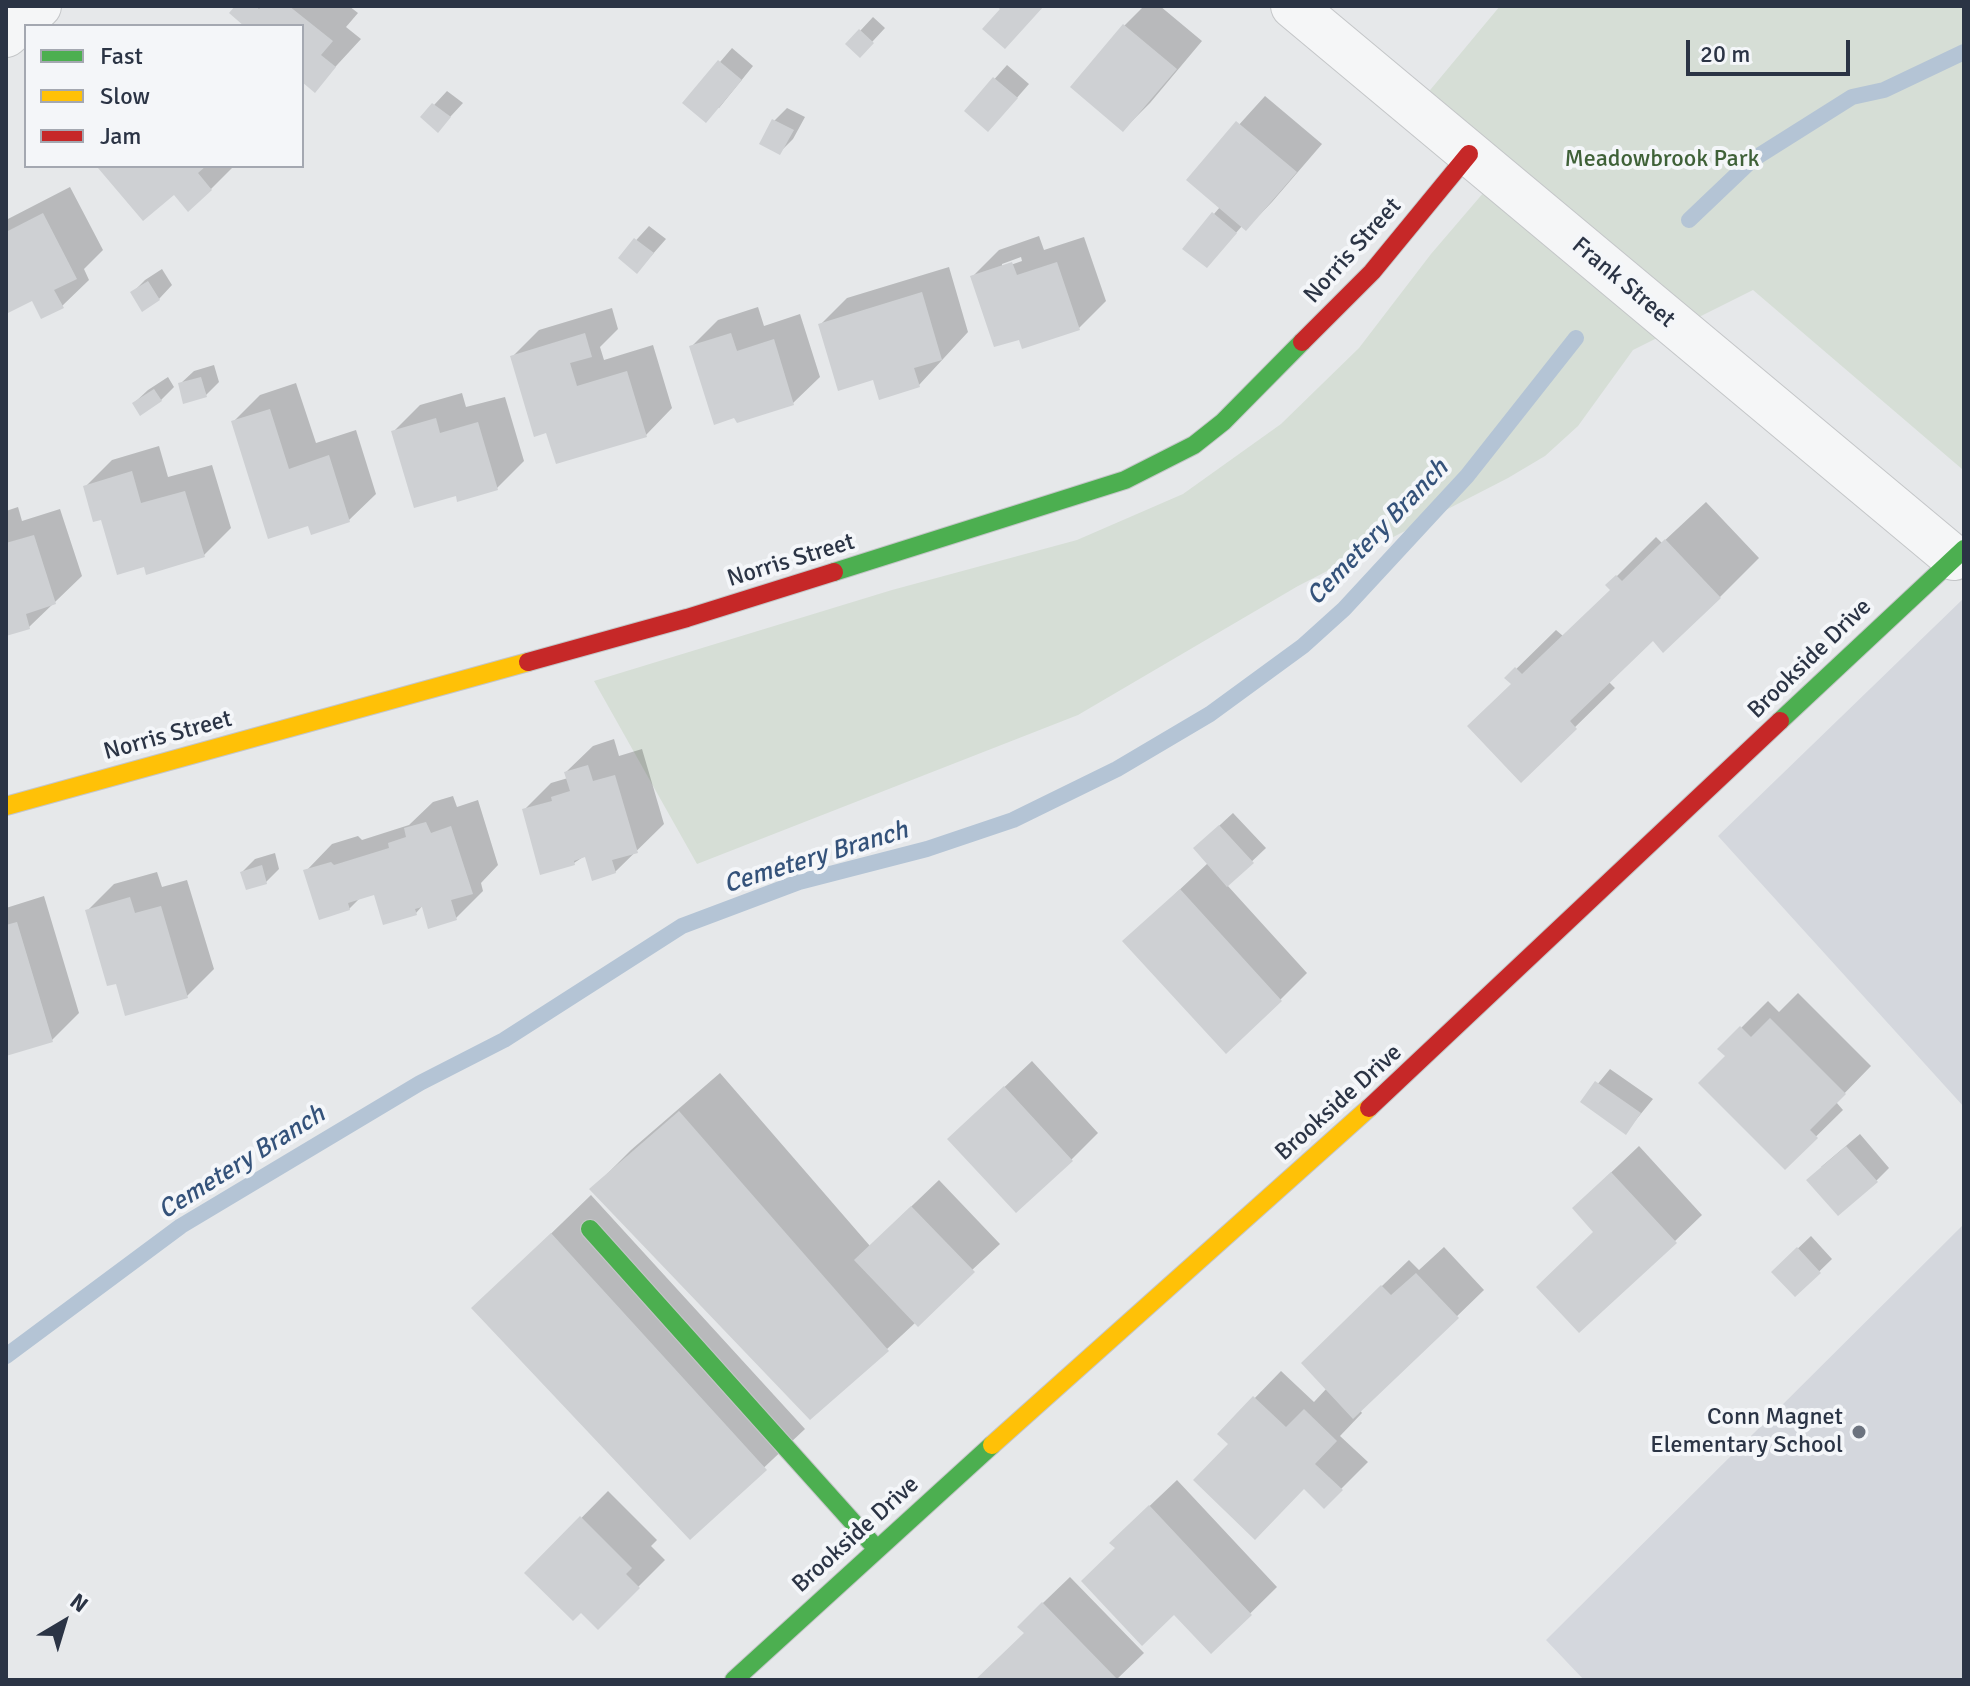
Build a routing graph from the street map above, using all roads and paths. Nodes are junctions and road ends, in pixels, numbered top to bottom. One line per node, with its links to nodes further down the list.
1 (39, 6): 3 (street)
2 (1293, 6): 4 (street, Frank Street)
3 (6, 35)
4 (1469, 154): 5 (street, Frank Street); 6 (street, Norris Street)
5 (1959, 554): 8 (street, Brookside Drive)
6 (6, 806)
7 (590, 1229): 8 (street)
8 (876, 1548): 9 (street, Brookside Drive)
9 (734, 1680)

